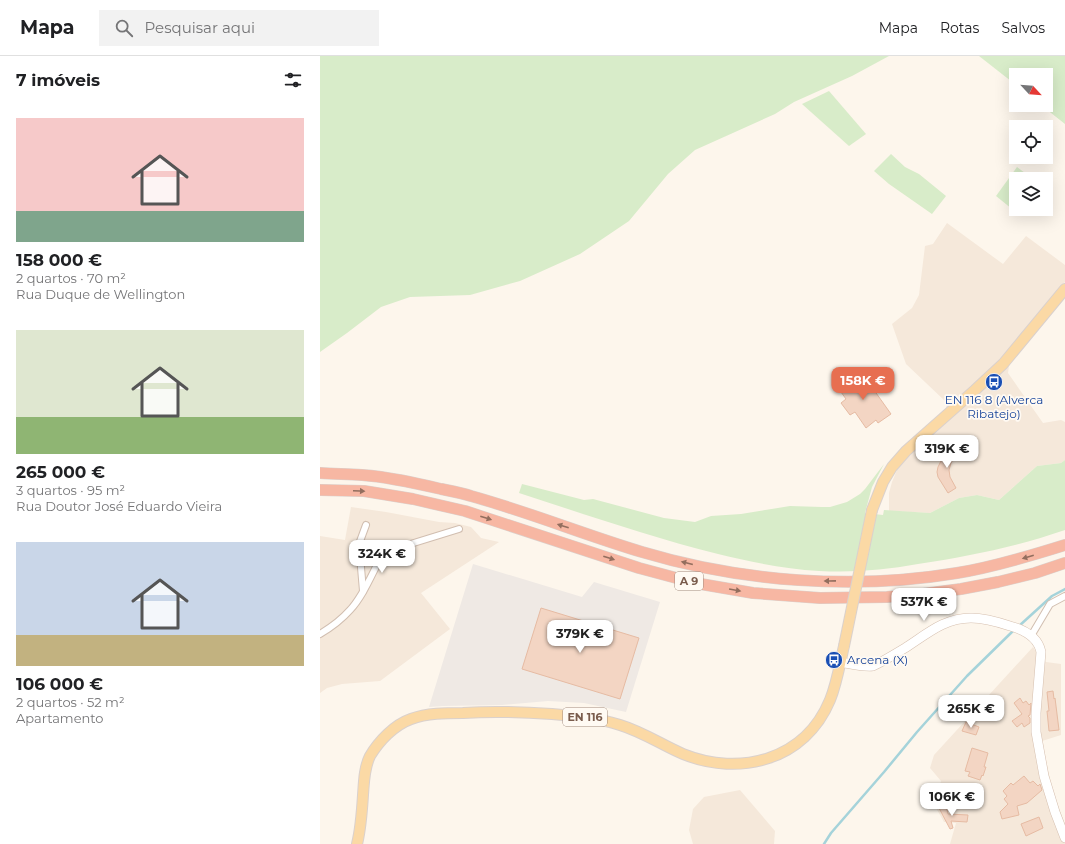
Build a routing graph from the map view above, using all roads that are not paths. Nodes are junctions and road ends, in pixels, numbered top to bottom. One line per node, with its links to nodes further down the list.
1 (1065, 289): 12 (main road, EN 116, bridge)
2 (320, 473): 6 (highway, A 9, one-way to 2)
3 (320, 490): 7 (highway, A 9, one-way to 7)
4 (366, 525): 8 (street)
5 (459, 529): 8 (street)
6 (1065, 545)
7 (1065, 563)
8 (363, 592): 10 (street)
9 (1065, 596): 11 (street)
10 (320, 634)
11 (1031, 636): 12 (street); 13 (street)
12 (840, 662): 14 (main road, EN 116)
13 (1065, 838)
14 (357, 844)

